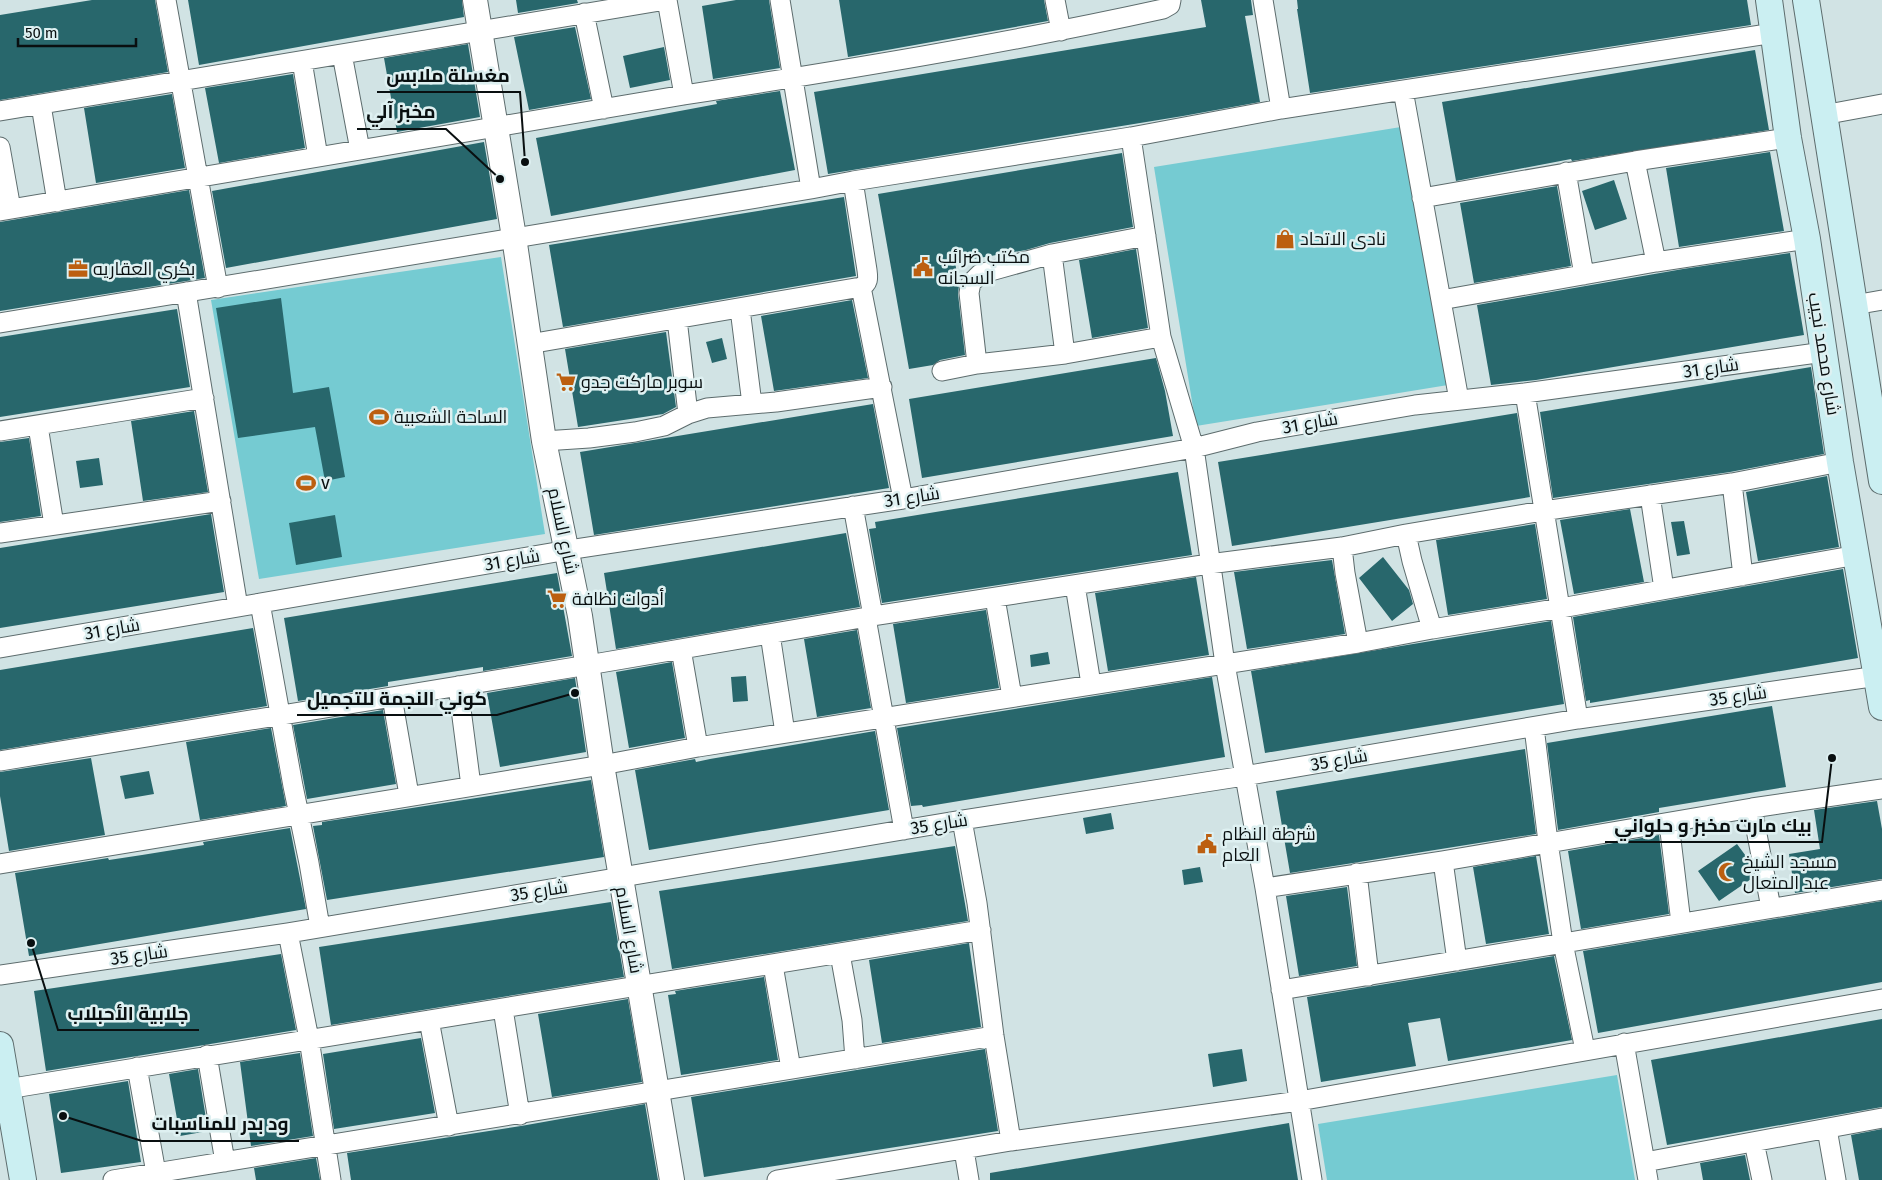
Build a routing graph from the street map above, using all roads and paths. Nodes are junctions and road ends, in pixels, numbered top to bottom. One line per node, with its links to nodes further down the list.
1 (166, 0): 17 (street)
2 (475, 0): 11 (street, شارع السلام)
3 (667, 0): 10 (street); 19 (street)
4 (780, 0): 16 (street)
5 (1055, 0): 12 (street)
6 (1171, 0): 12 (street)
7 (1263, 0): 23 (street)
8 (1769, 0): 13 (main road, شارع محمد نجيب)
9 (1806, 0): 25 (main road, شارع محمد نجيب)
10 (584, 13): 11 (street); 22 (street)
11 (479, 31): 14 (street); 26 (street, شارع السلام)
12 (1061, 31): 16 (street)
13 (1774, 33): 18 (street); 28 (main road, شارع محمد نجيب)
14 (342, 54): 15 (street); 30 (street)
15 (302, 61): 17 (street); 31 (street)
16 (793, 78): 19 (street); 36 (street)
17 (181, 81): 21 (street); 34 (street)
18 (1403, 90): 23 (street); 37 (street)
19 (684, 95): 22 (street)
20 (1882, 104): 25 (street)
21 (40, 105): 24 (street); 38 (street)
22 (604, 109): 26 (street)
23 (1281, 109): 27 (street)
24 (0, 112)
25 (1823, 114): 51 (main road, شارع محمد نجيب)
26 (496, 127): 30 (street); 41 (street, شارع السلام)
27 (1130, 137): 35 (street); 40 (street)
28 (1788, 138): 32 (street); 42 (main road, شارع محمد نجيب)
29 (0, 147): 39 (street)
30 (360, 150): 31 (street)
31 (318, 157): 34 (street)
32 (1635, 161): 33 (street); 44 (street)
33 (1566, 172): 37 (street); 45 (street)
34 (198, 178): 38 (street); 47 (street)
35 (853, 181): 36 (street); 46 (street)
36 (812, 189): 41 (street)
37 (1422, 198): 49 (street)
38 (57, 202): 39 (street)
39 (6, 210)
40 (1146, 236): 43 (street); 55 (street)
41 (514, 237): 47 (street); 56 (street, شارع السلام)
42 (1807, 239): 44 (street); 57 (main road, شارع محمد نجيب)
43 (1052, 254): 58 (street); 59 (street)
44 (1656, 262): 45 (street)
45 (1584, 275): 49 (street)
46 (861, 287): 52 (street); 61 (street)
47 (218, 288): 48 (street)
48 (186, 292): 54 (street); 63 (street)
49 (1441, 300): 64 (street)
50 (1882, 300): 51 (street)
51 (1854, 305): 72 (main road, شارع محمد نجيب)
52 (740, 309): 53 (street); 65 (street)
53 (677, 319): 56 (street); 66 (street)
54 (0, 323)
55 (1161, 337): 58 (street); 70 (street)
56 (529, 344): 69 (street, شارع السلام)
57 (1824, 352): 62 (street, شارع 31); 71 (main road, شارع محمد نجيب)
58 (1065, 354): 59 (street)
59 (977, 364): 60 (street)
60 (942, 371)
61 (882, 387): 65 (street); 75 (street)
62 (1525, 393): 64 (street, شارع 31); 78 (street)
63 (204, 398): 67 (street); 76 (street)
64 (1459, 400): 70 (street, شارع 31)
65 (752, 404): 66 (street)
66 (688, 414): 69 (street)
67 (38, 426): 68 (street); 79 (street)
68 (0, 431)
69 (544, 441): 83 (street, شارع السلام)
70 (1194, 448): 75 (street, شارع 31); 85 (street)
71 (1840, 462): 73 (street); 84 (main road, شارع محمد نجيب)
72 (1882, 481)
73 (1732, 483): 74 (street); 86 (street)
74 (1650, 496): 78 (street); 88 (street)
75 (903, 498): 77 (street, شارع 31)
76 (221, 501): 79 (street); 91 (street)
77 (853, 506): 83 (street, شارع 31); 93 (street)
78 (1543, 511): 81 (street); 92 (street)
79 (54, 525): 80 (street)
80 (0, 533)
81 (1406, 534): 82 (street); 94 (street)
82 (1342, 547): 85 (street); 96 (street)
83 (568, 550): 90 (street, شارع 31); 100 (street, شارع السلام)
84 (1857, 555): 86 (street); 101 (main road, شارع محمد نجيب)
85 (1209, 564): 87 (street); 99 (street)
86 (1743, 576): 88 (street)
87 (1075, 585): 89 (street); 102 (street)
88 (1664, 589): 92 (street)
89 (995, 598): 93 (street); 105 (street)
90 (260, 603): 91 (street, شارع 31); 107 (street)
91 (238, 607): 97 (street, شارع 31)
92 (1561, 608): 94 (street); 109 (street)
93 (870, 617): 95 (street); 108 (street)
94 (1432, 628): 96 (street)
95 (770, 634): 98 (street); 111 (street)
96 (1358, 643): 99 (street)
97 (0, 648)
98 (681, 649): 100 (street); 112 (street)
99 (1225, 664): 102 (street); 115 (street)
100 (588, 666): 103 (street); 114 (street, شارع السلام)
101 (1878, 676): 106 (main road, شارع محمد نجيب); 109 (street, شارع 35)
102 (1091, 684): 105 (street)
103 (458, 686): 104 (street); 116 (street)
104 (392, 697): 107 (street); 118 (street)
105 (1012, 697): 108 (street)
106 (1882, 707)
107 (281, 715): 113 (street); 120 (street)
108 (884, 718): 111 (street); 123 (street)
109 (1578, 719): 110 (street, شارع 35)
110 (1534, 727): 115 (street, شارع 35); 124 (street)
111 (786, 733): 112 (street)
112 (698, 747): 114 (street)
113 (0, 762)
114 (602, 765): 116 (street); 128 (street, شارع السلام)
115 (1244, 776): 121 (street, شارع 35); 129 (street)
116 (471, 786): 118 (street)
117 (1882, 789): 119 (street)
118 (409, 796): 120 (street)
119 (1752, 808): 122 (street); 131 (street)
120 (299, 814): 126 (street); 133 (street)
121 (962, 820): 123 (street, شارع 35); 134 (street)
122 (1668, 823): 124 (street); 132 (street)
123 (904, 830): 128 (street, شارع 35)
124 (1548, 842): 125 (street); 136 (street)
125 (1443, 861): 127 (street); 138 (street)
126 (0, 864)
127 (1357, 873): 129 (street); 141 (street)
128 (620, 878): 133 (street, شارع 35); 142 (street, شارع السلام)
129 (1265, 888): 143 (street)
130 (1882, 890): 131 (street)
131 (1771, 908): 132 (street)
132 (1681, 923): 136 (street)
133 (320, 927): 135 (street, شارع 35)
134 (981, 930): 137 (street); 147 (street)
135 (288, 933): 140 (street, شارع 35); 148 (street)
136 (1564, 943): 138 (street); 151 (street)
137 (840, 954): 139 (street); 153 (street)
138 (1457, 961): 141 (street)
139 (773, 965): 142 (street); 155 (street)
140 (0, 975)
141 (1369, 976): 143 (street)
142 (639, 987): 145 (street); 157 (street, شارع السلام)
143 (1281, 990): 158 (street)
144 (1882, 999): 149 (street)
145 (503, 1009): 146 (street); 159 (street)
146 (429, 1020): 148 (street); 161 (street)
147 (994, 1036): 153 (street); 163 (street)
148 (309, 1039): 152 (street); 166 (street)
149 (1624, 1043): 151 (street); 169 (street)
150 (0, 1045): 156 (main road)
151 (1585, 1050): 158 (street)
152 (207, 1056): 154 (street); 168 (street)
153 (855, 1059): 155 (street)
154 (137, 1067): 156 (street); 170 (street)
155 (791, 1069): 157 (street)
156 (7, 1089): 172 (main road)
157 (656, 1091): 159 (street); 175 (street, شارع السلام)
158 (1299, 1101): 163 (street); 178 (street)
159 (520, 1115): 161 (street)
160 (1882, 1118): 162 (street)
161 (449, 1126): 166 (street)
162 (1826, 1129): 164 (street); 181 (street)
163 (1011, 1141): 167 (street)
164 (1754, 1142): 169 (street); 180 (street)
165 (0, 1145): 171 (main road)
166 (325, 1147): 168 (street); 174 (street)
167 (964, 1150): 176 (street); 177 (street)
168 (224, 1162): 170 (street)
169 (1645, 1162): 179 (street)
170 (156, 1173): 173 (street)
171 (6, 1180)
172 (23, 1180)
173 (113, 1180)
174 (331, 1180)
175 (672, 1180)
176 (777, 1180)
177 (969, 1180)
178 (1312, 1180)
179 (1648, 1180)
180 (1762, 1180)
181 (1836, 1180)

